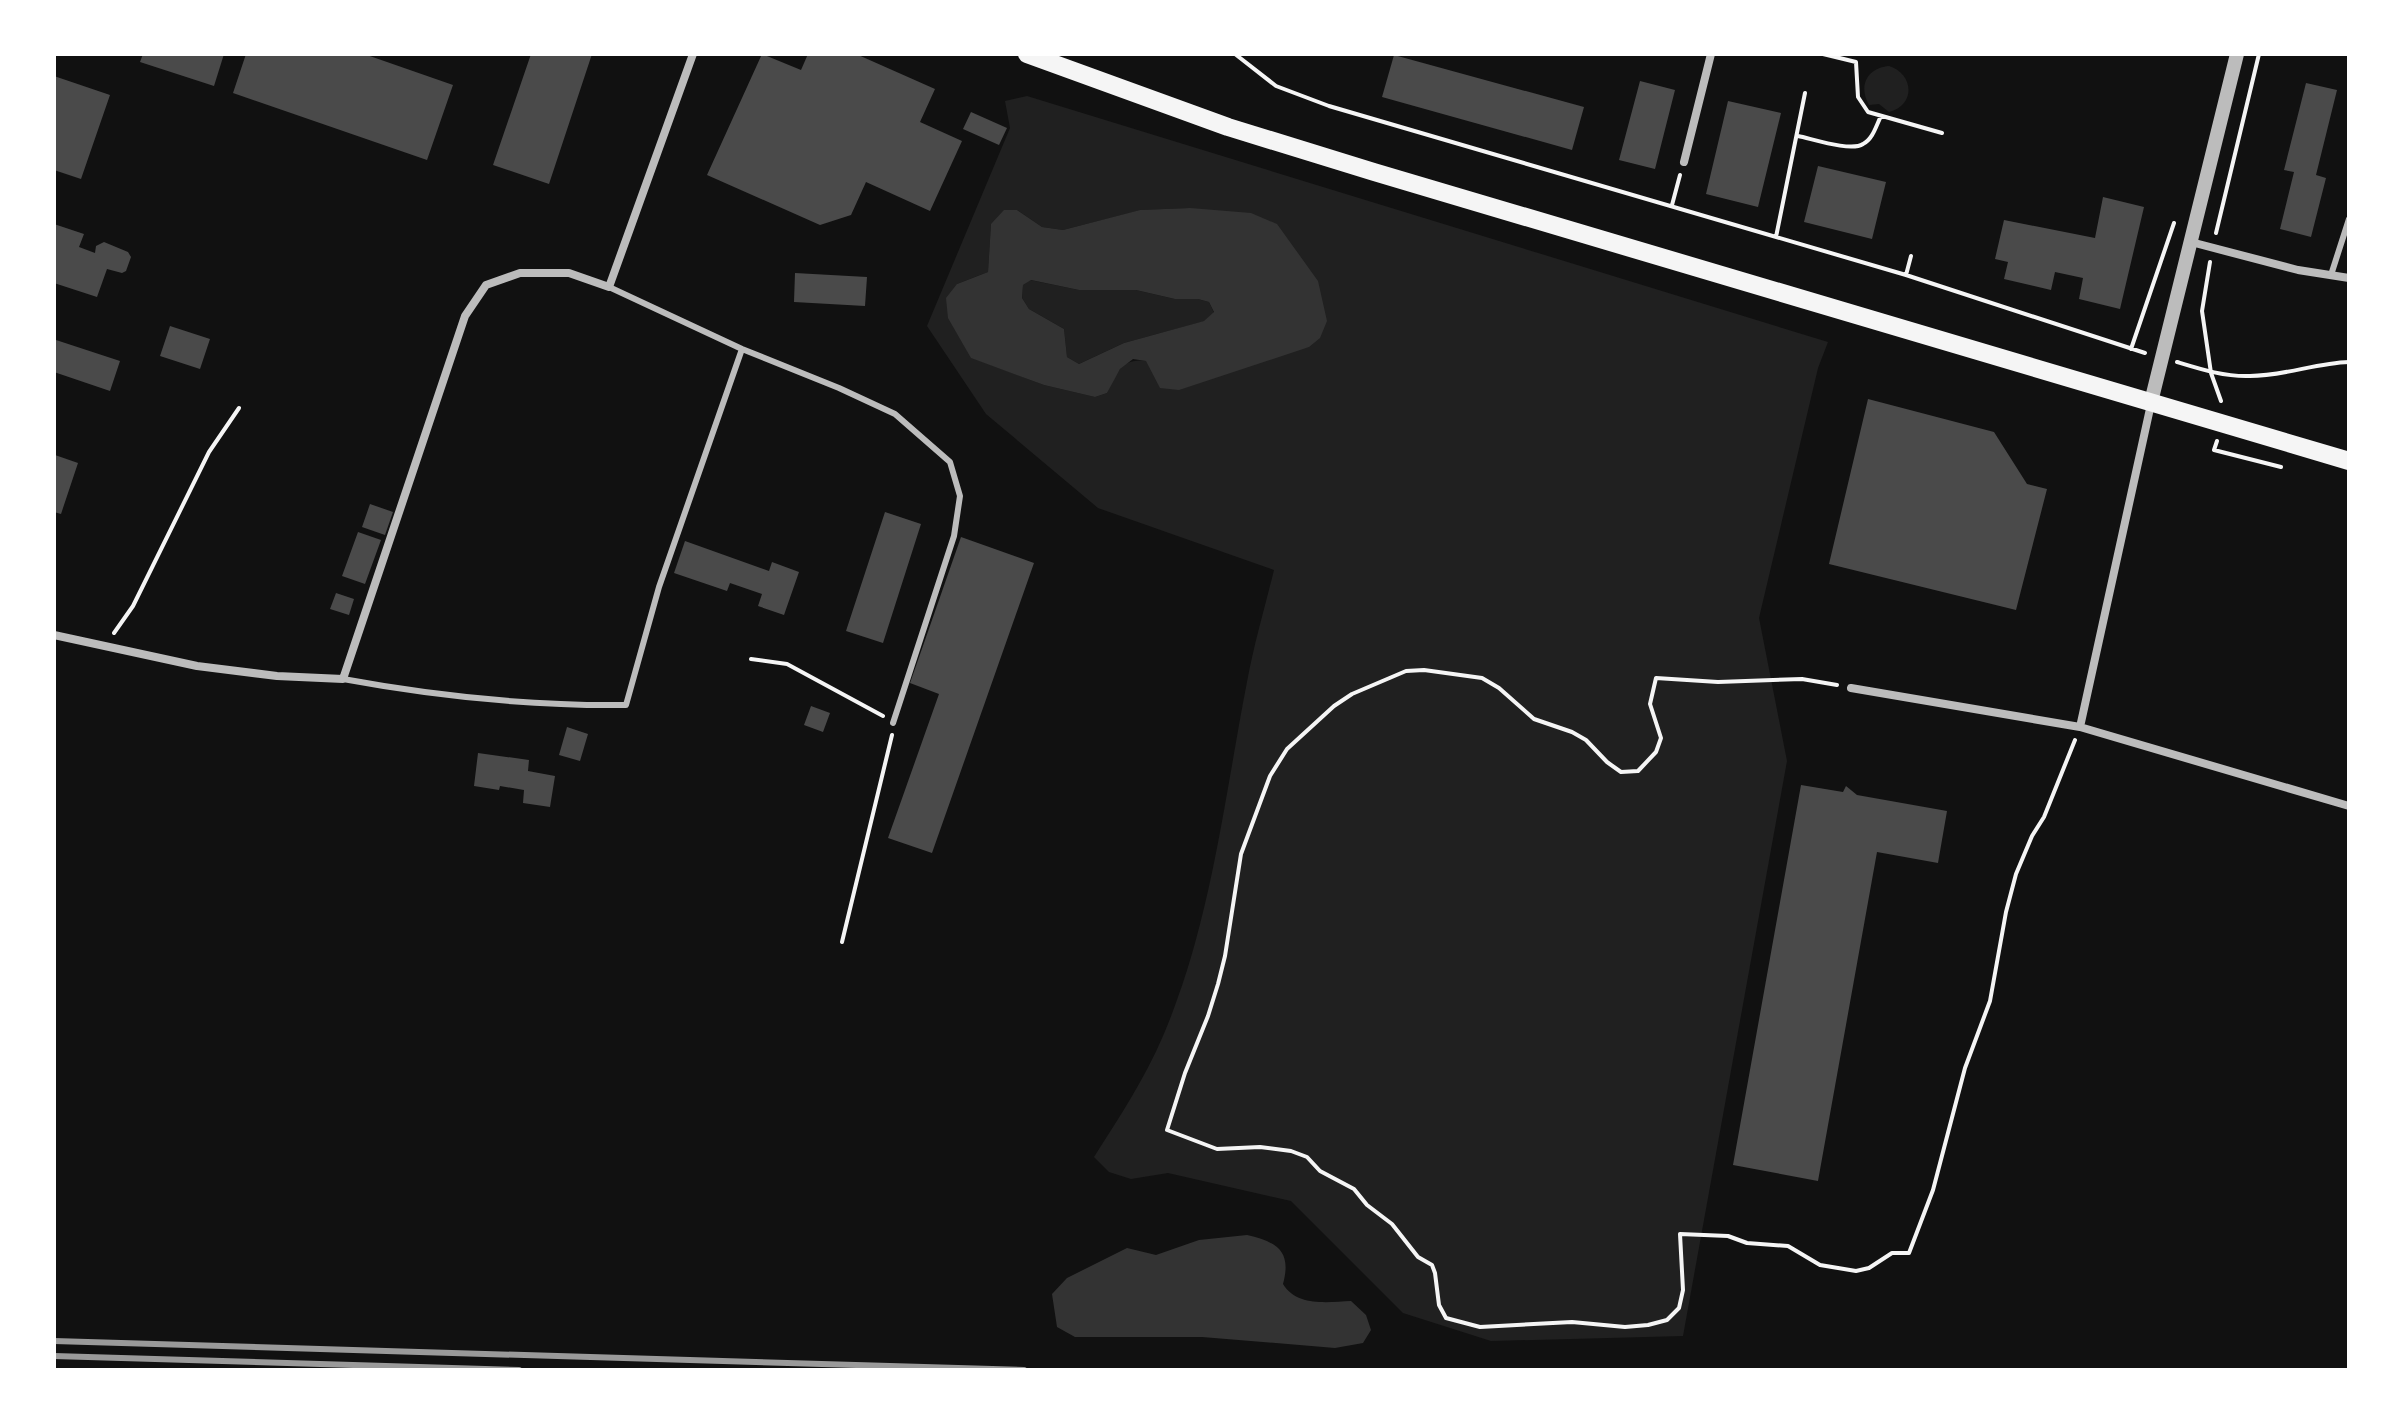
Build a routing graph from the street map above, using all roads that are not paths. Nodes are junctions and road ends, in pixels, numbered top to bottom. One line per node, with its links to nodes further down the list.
1 (693, 54): 10 (street)
2 (1027, 54): 12 (main road)
3 (1711, 54): 5 (street)
4 (2237, 54): 7 (street)
5 (1684, 162)
6 (2349, 219): 8 (lane)
7 (2191, 242): 8 (street); 12 (street)
8 (2331, 275): 9 (street)
9 (2349, 278)
10 (609, 287): 11 (lane); 15 (street)
11 (742, 349): 15 (lane); 17 (lane)
12 (2151, 402): 13 (main road); 18 (street)
13 (2349, 461)
14 (54, 635): 15 (street)
15 (343, 679)
16 (1851, 688): 18 (street)
17 (893, 723)
18 (2080, 727): 19 (street)
19 (2349, 806)

